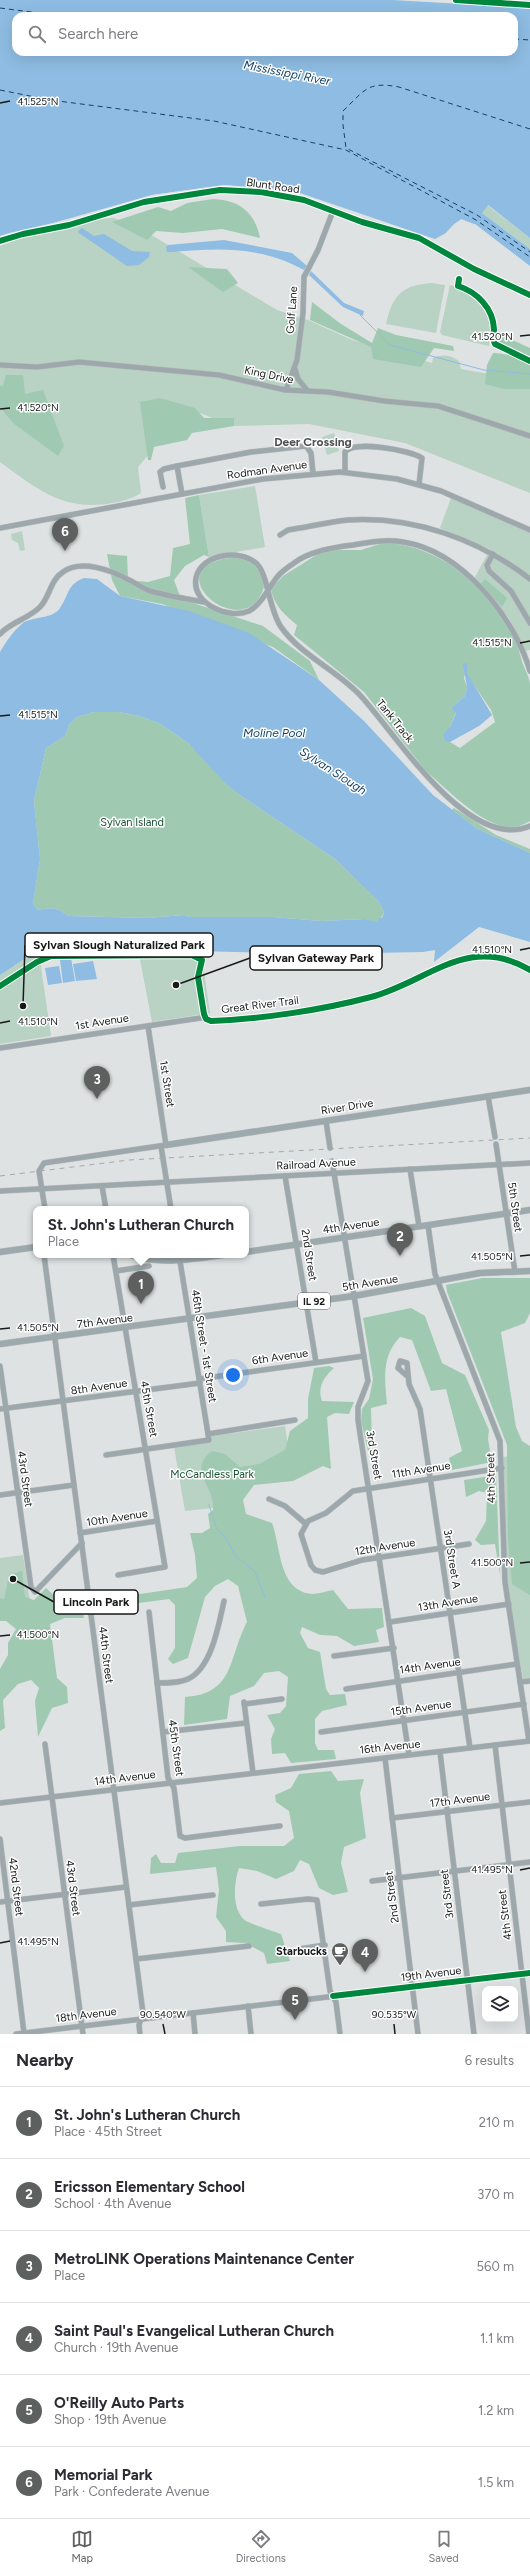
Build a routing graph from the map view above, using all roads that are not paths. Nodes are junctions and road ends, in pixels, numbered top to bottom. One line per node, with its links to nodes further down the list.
1 (333, 211): 3 (street, Golf Lane)
2 (0, 365): 4 (street, King Drive)
3 (295, 367): 4 (street, Golf Lane); 5 (street)
4 (286, 390): 5 (street, King Drive)
5 (307, 390): 6 (street, King Drive)
6 (530, 436)
7 (177, 466): 9 (street); 11 (street); 12 (street)
8 (345, 472): 9 (street, Rodman Avenue); 10 (street, Rodman Avenue); 10 (street)
9 (313, 473): 12 (street, Rodman Avenue)
10 (419, 484): 14 (street, Rodman Avenue)
11 (163, 487)
12 (182, 494): 13 (street, Rodman Avenue)
13 (0, 528)
14 (530, 530)
15 (280, 535): 16 (street)
16 (493, 554): 17 (street); 20 (street)
17 (530, 579)
18 (267, 591): 19 (street); 19 (street, Tank Track); 22 (street); 23 (street, Tank Track)
19 (204, 602): 21 (street)
20 (530, 623)
21 (0, 634)
22 (530, 671)
23 (530, 826)
24 (207, 1017): 25 (street, 1st Avenue)
25 (148, 1026): 26 (street, 1st Avenue); 32 (street, 1st Street)
26 (0, 1048)
27 (530, 1090): 28 (main road, River Drive)
28 (488, 1096): 29 (main road, River Drive); 30 (street)
29 (326, 1121): 32 (main road, River Drive); 33 (street)
30 (495, 1137)
31 (496, 1144): 36 (street, 5th Street)
32 (164, 1145): 40 (street); 42 (street)
33 (330, 1148)
34 (332, 1160): 38 (street, 3rd Street)
35 (530, 1162): 36 (street, Railroad Avenue)
36 (499, 1164): 37 (street, Railroad Avenue); 48 (street, 5th Street)
37 (410, 1169): 38 (street, Railroad Avenue); 50 (street)
38 (334, 1174): 39 (street, Railroad Avenue); 51 (street, 3rd Street)
39 (285, 1176): 40 (street, Railroad Avenue); 52 (street, 2nd Street)
40 (166, 1183): 41 (street, Railroad Avenue); 46 (street)
41 (102, 1186): 42 (street); 45 (street)
42 (42, 1189): 43 (street); 44 (street)
43 (0, 1191)
44 (45, 1206)
45 (105, 1206)
46 (170, 1206)
47 (530, 1210): 48 (main road, 4th Avenue)
48 (506, 1213): 49 (main road, 4th Avenue); 63 (street, 5th Street)
49 (428, 1225): 50 (main road, 4th Avenue); 64 (street, 4th Street)
50 (419, 1226): 51 (main road, 4th Avenue)
51 (345, 1237): 52 (main road, 4th Avenue); 65 (street, 3rd Street)
52 (297, 1244): 55 (main road, 4th Avenue); 66 (street, 2nd Street)
53 (33, 1247): 54 (main road)
54 (0, 1252)
55 (249, 1252)
56 (44, 1258): 69 (street, 44th Street)
57 (114, 1258): 61 (street, 45th Street)
58 (144, 1258): 59 (main road)
59 (179, 1258): 67 (street, 46th Street - 1st Street)
60 (149, 1266): 61 (street)
61 (116, 1271): 68 (street, 45th Street)
62 (530, 1271): 63 (main road, 5th Avenue / IL 92)
63 (515, 1272): 64 (main road, 5th Avenue / IL 92)
64 (438, 1281): 65 (main road, 5th Avenue / IL 92); 83 (street, 4th Street)
65 (354, 1296): 66 (main road, 5th Avenue / IL 92); 71 (street, 3rd Street)
66 (306, 1302): 67 (main road, 5th Avenue / IL 92); 72 (street, 2nd Street)
67 (190, 1320): 68 (main road, 7th Avenue / IL 92); 75 (street, 46th Street - 1st Street)
68 (125, 1328): 69 (main road, 7th Avenue / IL 92); 76 (street, 45th Street)
69 (54, 1337): 70 (main road, 7th Avenue / IL 92); 77 (street, 44th Street)
70 (0, 1344)
71 (364, 1356): 72 (street, 6th Avenue); 86 (street, 3rd Street)
72 (316, 1362): 75 (street, 6th Avenue)
73 (0, 1366): 78 (street, 43rd Street)
74 (407, 1376): 84 (street, 3rd Street A)
75 (200, 1381): 76 (street, 8th Avenue); 80 (street, 46th Street - 1st Street)
76 (136, 1392): 77 (street, 8th Avenue); 81 (street, 45th Street)
77 (63, 1402): 78 (street, 8th Avenue); 85 (street, 44th Street)
78 (3, 1409): 87 (street, 43rd Street)
79 (295, 1420): 80 (street)
80 (208, 1437): 81 (street)
81 (146, 1449): 82 (street); 90 (street, 45th Street)
82 (106, 1455)
83 (502, 1468): 84 (street, 11th Avenue); 100 (street, 4th Street)
84 (429, 1479): 86 (street, 11th Avenue); 95 (street, 3rd Street A)
85 (74, 1485): 87 (street); 92 (street, 44th Street)
86 (370, 1488): 91 (street, 11th Avenue); 96 (street, 3rd Street)
87 (17, 1492): 88 (street); 98 (street, 43rd Street)
88 (0, 1495)
89 (269, 1499): 91 (street)
90 (157, 1521): 92 (street, 10th Avenue); 97 (street, 45th Street)
91 (306, 1524): 96 (street, 12th Avenue)
92 (80, 1534): 93 (street, 44th Street)
93 (82, 1543): 98 (street, 10th Avenue); 129 (street, 44th Street)
94 (469, 1544): 95 (street, 12th Avenue)
95 (440, 1548): 96 (street, 12th Avenue); 102 (street, 3rd Street A)
96 (380, 1557): 103 (street, 3rd Street)
97 (118, 1575)
98 (35, 1592)
99 (224, 1601): 111 (street)
100 (509, 1604): 102 (street, 13th Avenue); 106 (street, 4th Street)
101 (149, 1612): 111 (street, 45th Street)
102 (450, 1613): 103 (street, 13th Avenue); 107 (street, 3rd Street A)
103 (390, 1622): 104 (street, 3rd Street)
104 (394, 1648): 105 (street); 108 (street, 3rd Street)
105 (334, 1656)
106 (517, 1664): 107 (street, 14th Avenue); 110 (street, 4th Street)
107 (458, 1673): 108 (street, 14th Avenue); 115 (street, 3rd Street A)
108 (399, 1681): 112 (street, 14th Avenue); 116 (street, 3rd Street)
109 (530, 1681): 110 (street)
110 (520, 1682): 114 (street, 4th Street)
111 (157, 1684): 118 (street, 45th Street)
112 (346, 1688)
113 (282, 1699): 117 (street)
114 (524, 1704): 115 (street, 15th Avenue); 120 (street, 4th Street)
115 (464, 1712): 116 (street, 15th Avenue); 123 (street, 3rd Street A)
116 (405, 1721): 119 (street, 15th Avenue); 125 (street, 3rd Street)
117 (246, 1723): 118 (street); 127 (street)
118 (163, 1732): 128 (street, 45th Street)
119 (322, 1732)
120 (530, 1741): 122 (street, 16th Avenue)
121 (45, 1744): 130 (street, 43rd Street)
122 (495, 1745): 123 (street, 16th Avenue); 133 (street, 4th Street)
123 (470, 1748): 124 (street, 16th Avenue)
124 (440, 1752): 125 (street, 16th Avenue); 134 (street, 3rd Street)
125 (409, 1755): 126 (street, 16th Avenue)
126 (385, 1758): 127 (street, 16th Avenue); 135 (street, 2nd Street)
127 (253, 1773): 128 (street, 14th Avenue)
128 (171, 1782): 129 (street, 14th Avenue); 136 (street, 45th Street)
129 (114, 1789): 130 (street, 14th Avenue); 143 (street, 44th Street)
130 (52, 1796): 132 (street, 14th Avenue); 144 (street, 43rd Street)
131 (530, 1802): 133 (street, 17th Avenue)
132 (0, 1803)
133 (502, 1805): 134 (street, 17th Avenue); 139 (street, 4th Street)
134 (447, 1812): 135 (street, 17th Avenue); 140 (street, 3rd Street)
135 (392, 1818): 141 (street, 2nd Street)
136 (280, 1826)
137 (0, 1839): 146 (street, 42nd Street)
138 (530, 1862): 139 (street)
139 (509, 1865): 140 (street); 155 (street, 4th Street)
140 (454, 1871): 141 (street); 156 (street, 3rd Street)
141 (400, 1877): 142 (street); 157 (street, 2nd Street)
142 (372, 1881)
143 (126, 1887): 144 (street); 149 (street, 44th Street)
144 (64, 1894): 146 (street); 163 (street, 43rd Street)
145 (213, 1895): 149 (street)
146 (8, 1901): 147 (street); 165 (street, 42nd Street)
147 (0, 1902)
148 (261, 1904): 150 (street)
149 (129, 1905): 153 (street, 44th Street)
150 (324, 1945): 152 (street); 158 (street)
151 (249, 1946): 153 (street)
152 (299, 1949)
153 (136, 1959): 162 (street, 44th Street)
154 (530, 1973): 155 (street, 19th Avenue)
155 (522, 1974): 156 (street, 19th Avenue); 164 (street, 4th Street)
156 (467, 1980): 157 (street, 19th Avenue); 173 (street, 3rd Street)
157 (412, 1986): 158 (street, 19th Avenue); 172 (street, 2nd Street)
158 (333, 1996): 159 (street, 19th Avenue); 171 (street)
159 (277, 2003): 160 (street, 18th Avenue)
160 (248, 2006): 161 (street, 18th Avenue); 170 (street)
161 (193, 2013): 162 (street, 18th Avenue); 169 (street)
162 (141, 2019): 163 (street, 18th Avenue); 168 (street, 44th Street)
163 (81, 2026): 165 (street, 18th Avenue); 167 (street, 43rd Street)
164 (529, 2031)
165 (28, 2033): 166 (street, 18th Avenue)
166 (16, 2034)
167 (83, 2034)
168 (140, 2034)
169 (195, 2034)
170 (251, 2034)
171 (340, 2034)
172 (418, 2034)
173 (474, 2034)

